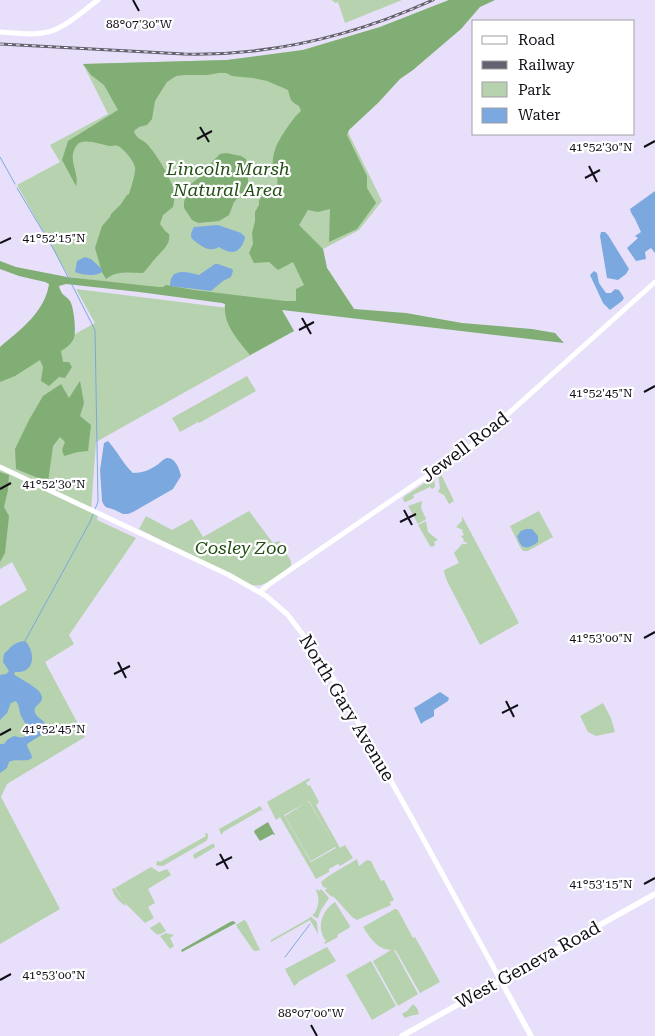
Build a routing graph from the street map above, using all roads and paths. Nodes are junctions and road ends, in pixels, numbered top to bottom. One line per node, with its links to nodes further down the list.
1 (98, 0): 2 (street)
2 (0, 32)
3 (655, 282): 5 (street, Jewell Road)
4 (0, 467): 5 (street, North Gary Avenue)
5 (260, 592): 7 (street, North Gary Avenue)
6 (655, 894): 7 (main road, West Geneva Road)
7 (501, 981): 8 (main road, West Geneva Road); 9 (main road, North Gary Avenue)
8 (402, 1036)
9 (531, 1036)

